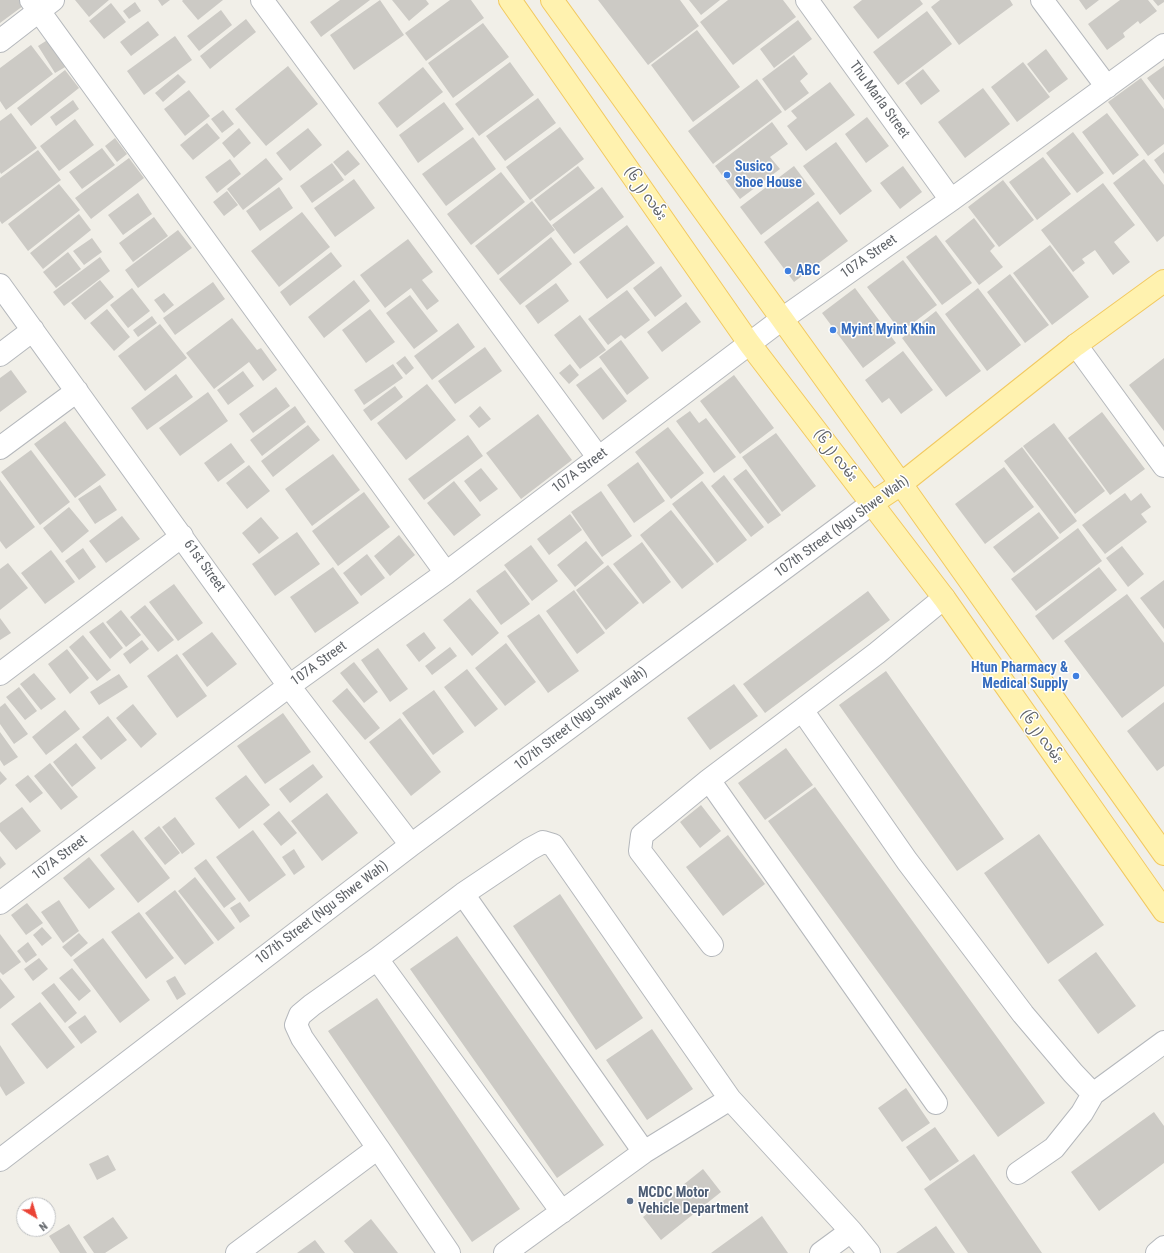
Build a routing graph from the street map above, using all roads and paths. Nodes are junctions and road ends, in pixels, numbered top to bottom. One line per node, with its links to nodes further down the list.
1 (262, 0): 20 (street)
2 (510, 0): 15 (main road, (၆၂) လမ်း)
3 (552, 0): 13 (main road)
4 (807, 0): 10 (street, Thu Marla Street)
5 (1042, 0): 9 (street)
6 (41, 4): 7 (street); 25 (street)
7 (0, 41)
8 (1164, 45): 9 (street, 107A Street)
9 (1106, 87): 10 (street, 107A Street)
10 (951, 200): 13 (street, 107A Street)
11 (1164, 281): 16 (main road, 107th Street (Ngu Shwe Wah))
12 (0, 284): 14 (street, 61st Street)
13 (782, 319): 15 (street, 107A Street); 22 (main road)
14 (33, 330): 17 (street); 18 (street, 61st Street)
15 (749, 344): 20 (street, 107A Street); 23 (main road, (၆၂) လမ်း)
16 (1076, 345): 21 (street); 22 (main road, 107th Street (Ngu Shwe Wah))
17 (0, 355)
18 (77, 391): 19 (street); 24 (street, 61st Street)
19 (0, 448)
20 (598, 457): 25 (street, 107A Street)
21 (1164, 466)
22 (901, 484): 23 (main road, 107th Street (Ngu Shwe Wah)); 32 (main road)
23 (871, 504): 26 (main road, (၆၂) လမ်း); 31 (street, 107th Street (Ngu Shwe Wah))
24 (182, 536): 27 (street); 28 (street, 61st Street)
25 (446, 573): 28 (street, 107A Street)
26 (944, 598): 29 (street); 35 (main road, (၆၂) လမ်း)
27 (0, 674)
28 (289, 686): 31 (street, 61st Street); 34 (street, 107A Street)
29 (802, 710): 30 (street); 39 (street)
30 (709, 780): 36 (street); 41 (street)
31 (411, 845): 44 (street, 107th Street (Ngu Shwe Wah))
32 (1164, 854)
33 (463, 894): 37 (street); 40 (street); 43 (street)
34 (0, 903)
35 (1164, 911)
36 (712, 945)
37 (377, 959): 42 (street); 46 (street)
38 (1164, 1042): 39 (street)
39 (1093, 1094): 45 (street)
40 (730, 1099): 43 (street); 47 (street)
41 (936, 1103)
42 (378, 1148): 49 (street); 50 (street)
43 (644, 1152): 46 (street)
44 (0, 1160)
45 (1018, 1173)
46 (562, 1212): 51 (street)
47 (850, 1231): 52 (street); 53 (street)
48 (1164, 1247): 54 (street)
49 (237, 1253)
50 (449, 1253)
51 (505, 1253)
52 (821, 1253)
53 (869, 1253)
54 (1157, 1253)

